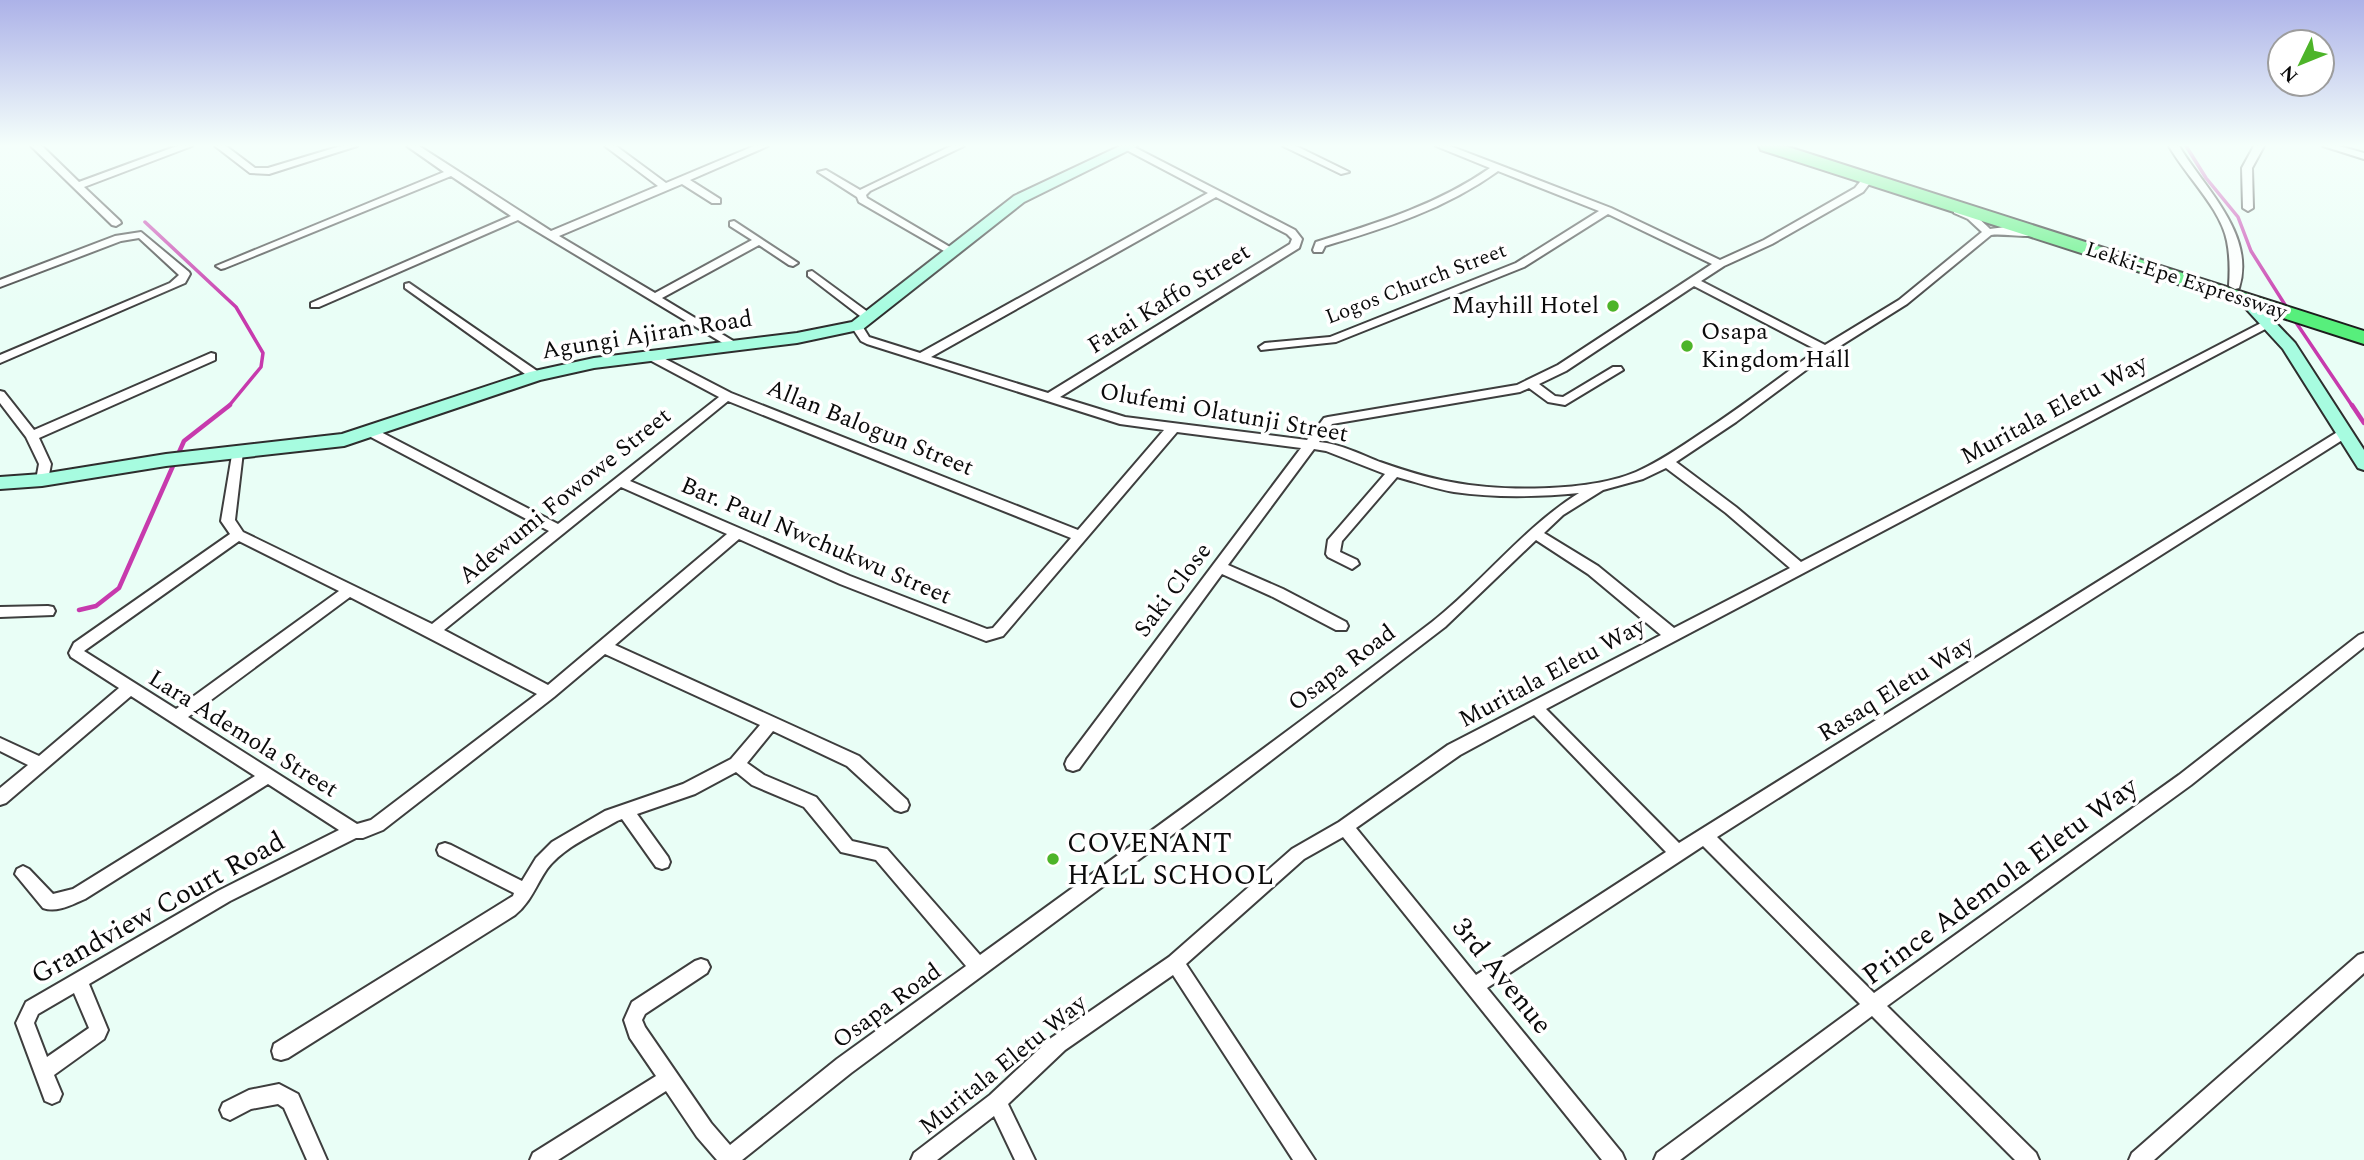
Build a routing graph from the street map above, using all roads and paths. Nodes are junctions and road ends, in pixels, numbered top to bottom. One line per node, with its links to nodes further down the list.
1 (94, 200): 19 (street)
2 (383, 200): 29 (street)
3 (495, 200): 18 (street)
4 (631, 200): 22 (street)
5 (863, 200): 26 (street)
6 (1018, 200): 26 (street, Agungi Ajiran Road)
7 (1203, 200): 46 (street)
8 (1226, 200): 53 (street, Fatai Kaffo Street)
9 (1443, 200): 25 (street)
10 (1582, 200): 17 (street)
11 (1840, 200): 28 (street, Saki Close)
12 (1932, 200): 21 (street); 23 (highway, Lekki-Epe Expressway)
13 (1955, 200): 35 (highway, Lekki-Epe Expressway)
14 (2213, 200): 35 (street)
15 (2248, 200): 16 (street)
16 (2248, 208)
17 (1607, 210): 28 (street); 42 (street, Logos Church Street)
18 (519, 216): 22 (street); 36 (street)
19 (116, 223)
20 (734, 224): 24 (street)
21 (1988, 232): 23 (street); 43 (street, Osapa Road)
22 (551, 235): 34 (street)
23 (2059, 240): 35 (highway, Lekki-Epe Expressway)
24 (758, 241): 27 (street); 34 (street)
25 (1318, 250)
26 (951, 252): 38 (street, Agungi Ajiran Road)
27 (793, 263)
28 (1720, 264): 31 (street, Saki Close)
29 (221, 266)
30 (812, 274): 38 (street, Olufemi Olatunji Street)
31 (1694, 282): 43 (street); 50 (street, Saki Close)
32 (0, 284): 47 (street)
33 (409, 286): 49 (street)
34 (654, 298): 41 (street)
35 (2253, 302): 37 (highway, Lekki-Epe Expressway); 56 (street); 76 (street, Muritala Eletu Way)
36 (315, 305)
37 (2310, 316): 39 (highway, Lekki-Epe Expressway); 40 (highway, Lekki-Epe Expressway)
38 (863, 321): 41 (street, Agungi Ajiran Road); 46 (street, Olufemi Olatunji Street)
39 (2364, 327)
40 (2364, 338)
41 (731, 344): 44 (street, Agungi Ajiran Road)
42 (1265, 348)
43 (1825, 350): 60 (street, Osapa Road)
44 (648, 354): 49 (street, Agungi Ajiran Road); 52 (street, Allan Balogun Street)
45 (211, 357): 57 (street)
46 (920, 358): 53 (street, Olufemi Olatunji Street)
47 (0, 359)
48 (1616, 370): 50 (street)
49 (536, 376): 55 (street, Agungi Ajiran Road)
50 (1530, 383): 58 (street, Saki Close)
51 (0, 395): 57 (street)
52 (727, 396): 64 (street, Adewumi Fowowe Street); 73 (street, Allan Balogun Street)
53 (1051, 397): 54 (street, Olufemi Olatunji Street)
54 (1173, 428): 58 (street, Olufemi Olatunji Street); 73 (street)
55 (371, 432): 59 (street, Agungi Ajiran Road); 69 (street)
56 (2343, 434): 61 (street); 100 (street, Rasaq Eletu Way)
57 (32, 436): 63 (street)
58 (1311, 445): 62 (street, Olufemi Olatunji Street); 75 (street, Saki Close)
59 (237, 452): 63 (street, Agungi Ajiran Road); 72 (street)
60 (1667, 462): 66 (street, Osapa Road); 76 (street)
61 (2364, 464)
62 (1394, 472): 67 (street, Olufemi Olatunji Street); 74 (street)
63 (42, 480): 65 (street, Agungi Ajiran Road)
64 (619, 481): 69 (street, Adewumi Fowowe Street); 71 (street, Bar. Paul Nwchukwu Street)
65 (0, 483)
66 (1598, 487): 67 (street, Olufemi Olatunji Street); 68 (street, Osapa Road)
67 (1542, 492): 68 (street)
68 (1558, 512): 70 (street, Osapa Road)
69 (558, 530): 81 (street, Adewumi Fowowe Street)
70 (1535, 533): 82 (street); 109 (street, Osapa Road)
71 (736, 534): 73 (street, Bar. Paul Nwchukwu Street); 84 (street)
72 (238, 535): 77 (street); 85 (street, Lara Ademola Street)
73 (1080, 536)
74 (1352, 564)
75 (1219, 568): 80 (street); 93 (street, Saki Close)
76 (1800, 569): 82 (street, Muritala Eletu Way)
77 (348, 591): 81 (street); 88 (street)
78 (48, 611): 79 (street)
79 (0, 612)
80 (1341, 626)
81 (433, 631): 86 (street)
82 (1673, 636): 87 (street, Muritala Eletu Way)
83 (2364, 639): 112 (street, Prince Ademola Eletu Way)
84 (605, 647): 86 (street); 89 (street)
85 (129, 689): 88 (street, Lara Ademola Street); 91 (street)
86 (549, 693): 99 (street)
87 (1536, 708): 98 (street, Muritala Eletu Way); 102 (street)
88 (176, 717): 94 (street, Lara Ademola Street)
89 (771, 723): 92 (street); 96 (street)
90 (0, 744): 91 (street)
91 (40, 764): 95 (street)
92 (737, 764): 97 (street); 109 (street)
93 (1073, 764)
94 (268, 776): 99 (street, Lara Ademola Street); 104 (street)
95 (0, 798)
96 (901, 805)
97 (625, 810): 103 (street); 105 (street)
98 (1345, 827): 107 (street, Muritala Eletu Way); 111 (street, 3rd Avenue)
99 (354, 831): 110 (street, Grandview Court Road)
100 (1705, 837): 102 (street, Rasaq Eletu Way); 112 (street)
101 (445, 850): 105 (street)
102 (1678, 853): 111 (street, Rasaq Eletu Way)
103 (662, 862)
104 (23, 874)
105 (526, 891): 113 (street)
106 (2364, 961): 128 (street)
107 (1175, 963): 117 (street, Muritala Eletu Way); 124 (street)
108 (701, 967): 115 (street)
109 (979, 967): 119 (street, Osapa Road)
110 (79, 982): 114 (street); 114 (street, Grandview Court Road)
111 (1474, 986): 125 (street, 3rd Avenue)
112 (1874, 1004): 126 (street, Prince Ademola Eletu Way); 127 (street)
113 (281, 1051)
114 (43, 1071): 116 (street, Grandview Court Road)
115 (669, 1078): 119 (street); 121 (street)
116 (52, 1094)
117 (997, 1102): 122 (street, Muritala Eletu Way); 123 (street)
118 (230, 1110): 120 (street)
119 (730, 1159)
120 (317, 1160)
121 (540, 1160)
122 (922, 1160)
123 (1025, 1160)
124 (1305, 1160)
125 (1615, 1160)
126 (1664, 1160)
127 (2029, 1160)
128 (2139, 1160)

